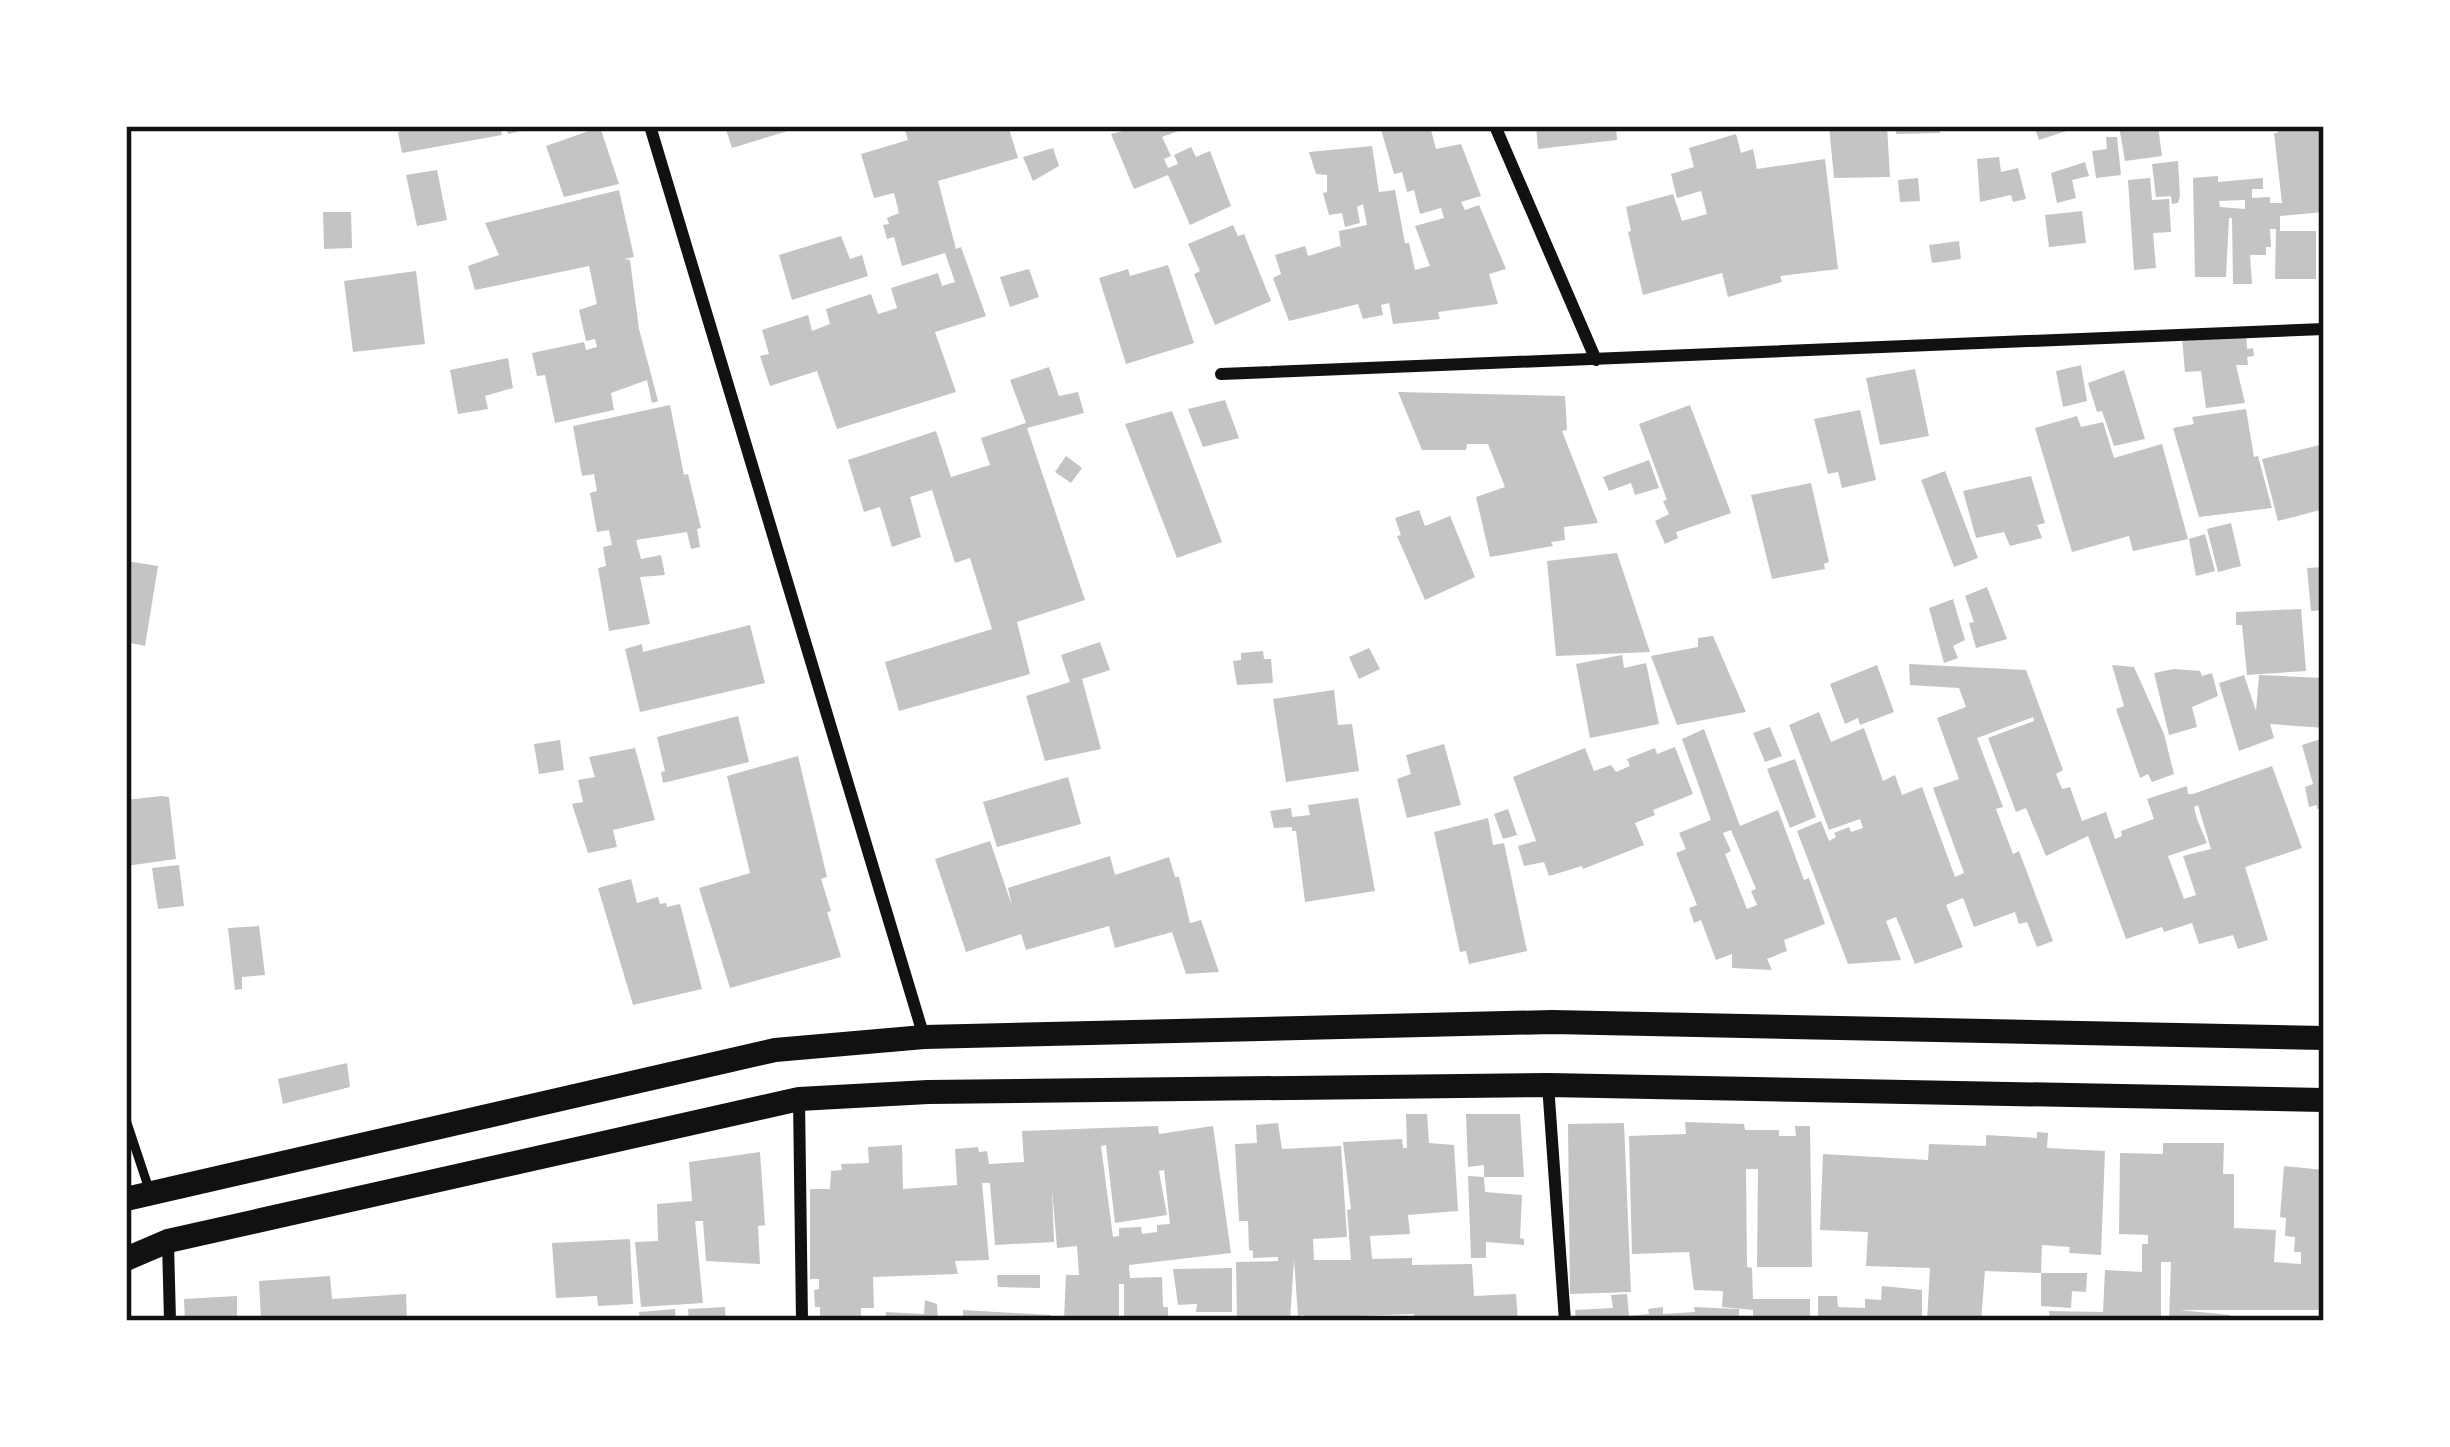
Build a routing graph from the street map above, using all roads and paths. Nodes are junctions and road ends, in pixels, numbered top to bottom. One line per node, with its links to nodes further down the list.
1 (650, 126): 6 (street)
2 (1495, 126): 4 (street)
3 (2324, 329): 4 (street)
4 (1596, 360): 5 (street)
5 (1221, 374)
6 (924, 1037): 7 (main road); 12 (main road)
7 (2324, 1038)
8 (1548, 1085): 9 (main road); 10 (main road); 17 (street)
9 (799, 1099): 13 (main road); 16 (street)
10 (2324, 1100)
11 (126, 1120): 12 (lane)
12 (138, 1196)
13 (168, 1241): 14 (main road); 15 (street)
14 (126, 1259)
15 (170, 1321)
16 (802, 1321)
17 (1565, 1321)

